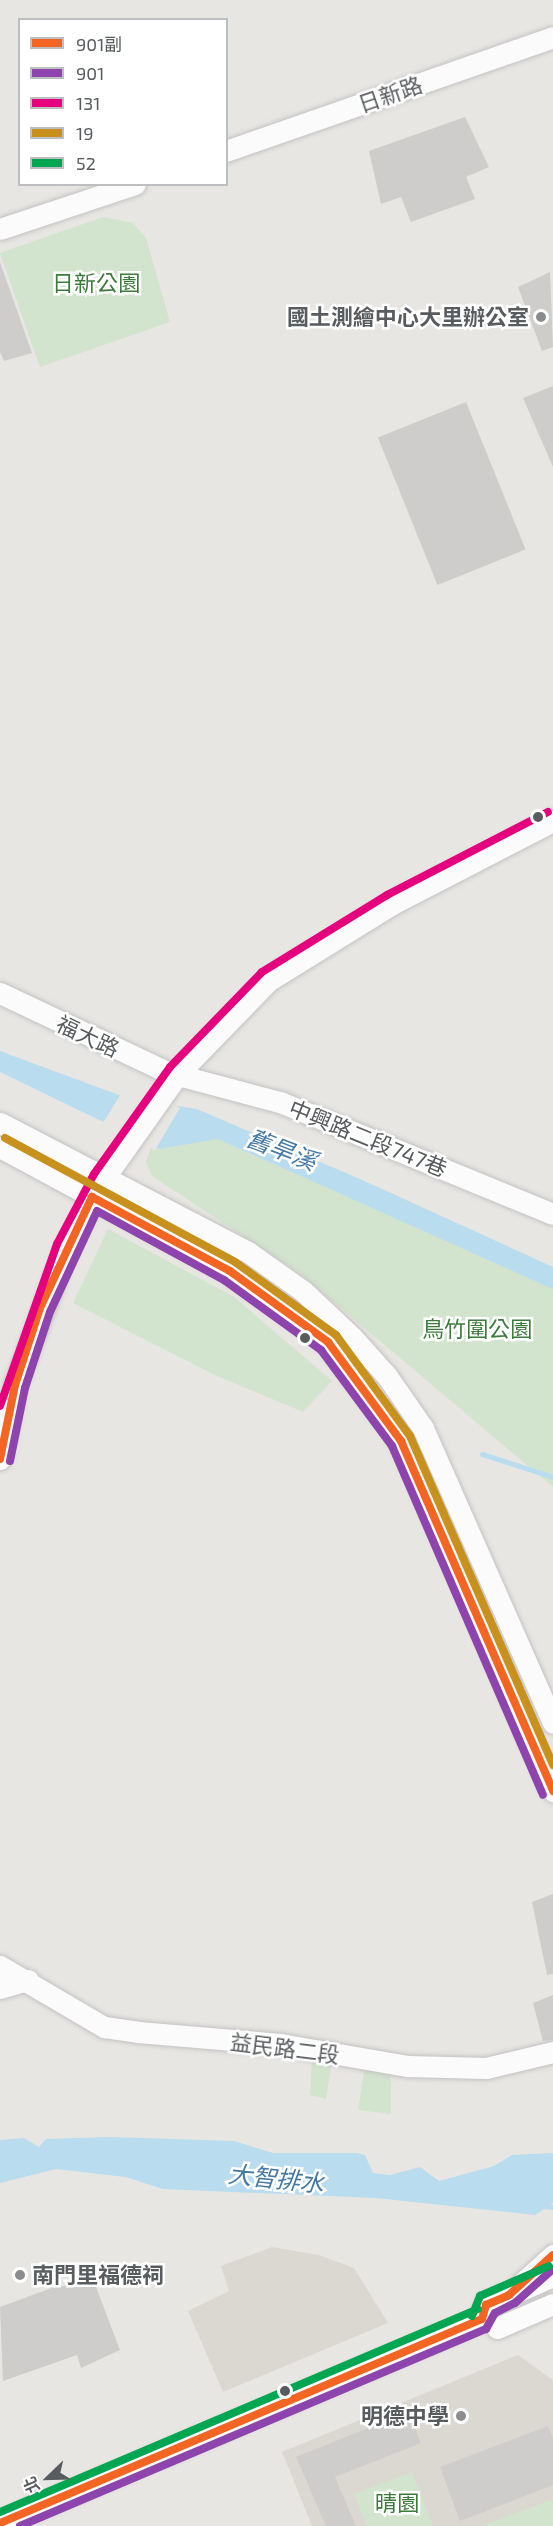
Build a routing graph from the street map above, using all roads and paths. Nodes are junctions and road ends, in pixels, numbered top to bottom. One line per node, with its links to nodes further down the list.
1 (553, 37): 2 (street, 日新路)
2 (228, 151)
3 (129, 186): 4 (street)
4 (0, 229)
5 (553, 821): 7 (street)
6 (0, 993): 7 (street, 福大路)
7 (178, 1074): 10 (street); 11 (street, 中興路二段747巷)
8 (0, 1123): 10 (street)
9 (0, 1147): 10 (street)
10 (98, 1189): 12 (street); 13 (street); 14 (street)
11 (553, 1214)
12 (0, 1459)
13 (553, 1723)
14 (553, 1791)
15 (0, 1966): 16 (street, 益民路二段)
16 (28, 1980): 17 (street); 18 (street, 益民路二段)
17 (0, 1988)
18 (553, 2052)
19 (553, 2255): 21 (street)
20 (553, 2277): 21 (street)
21 (509, 2295): 24 (street)
22 (553, 2304): 24 (street)
23 (553, 2313): 24 (street)
24 (489, 2324): 25 (street)
25 (0, 2523)

